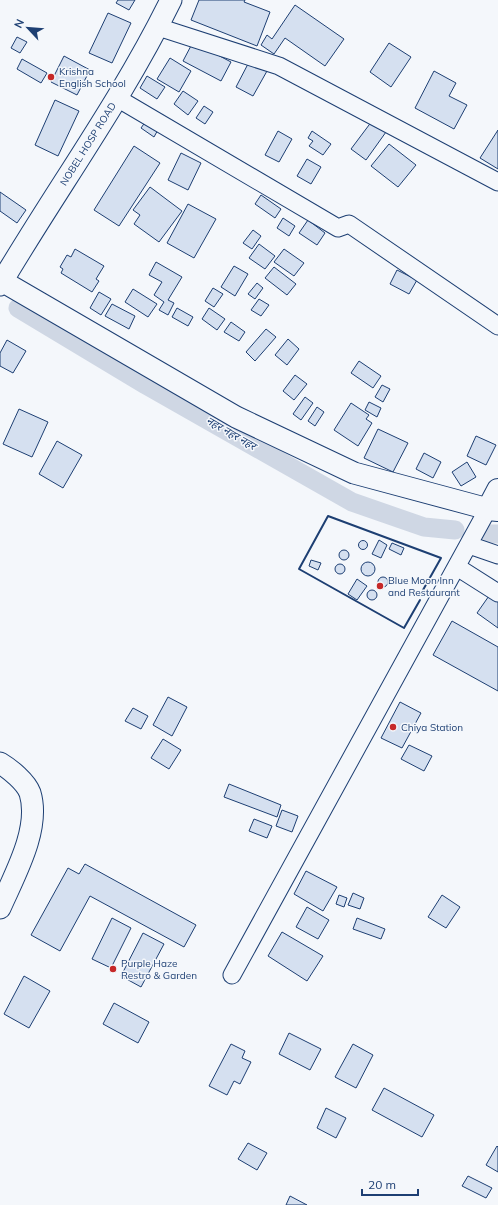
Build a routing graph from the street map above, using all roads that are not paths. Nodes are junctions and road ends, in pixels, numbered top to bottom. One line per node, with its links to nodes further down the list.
1 (171, 0): 2 (street, NOBEL HOSP ROAD)
2 (158, 26): 3 (street, NOBEL HOSP ROAD); 4 (street)
3 (117, 98): 5 (street, NOBEL HOSP ROAD); 6 (street)
4 (498, 182)
5 (1, 282): 8 (street)
6 (498, 326)
7 (498, 490): 8 (main road)
8 (493, 509): 9 (street)
9 (469, 545): 10 (street); 11 (street)
10 (498, 555)
11 (457, 567): 12 (street); 15 (street)
12 (498, 593)
13 (0, 762): 14 (street)
14 (0, 908)
15 (232, 974)

